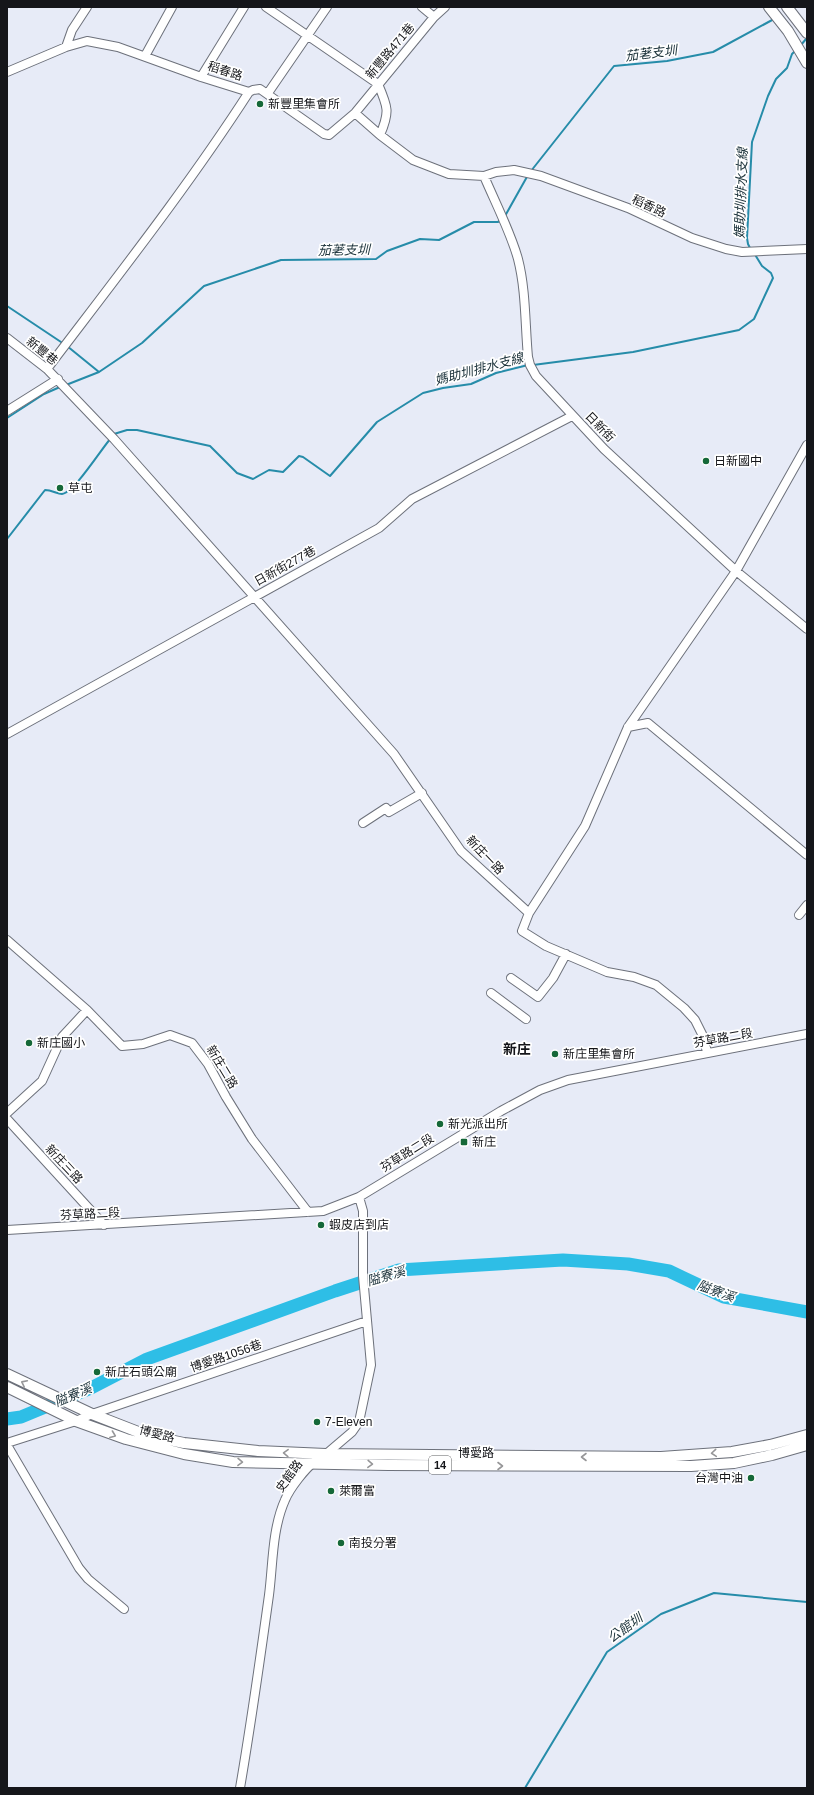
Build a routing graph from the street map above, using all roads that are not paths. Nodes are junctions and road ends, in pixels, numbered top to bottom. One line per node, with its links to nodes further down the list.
1 (87, 7): 13 (street)
2 (172, 7): 14 (street)
3 (244, 7): 17 (street)
4 (266, 7): 12 (street)
5 (327, 7): 12 (street)
6 (422, 7): 10 (street)
7 (445, 7): 10 (street, 新豐路471巷)
8 (789, 9): 11 (main road)
9 (774, 14): 15 (main road)
10 (434, 17): 18 (street, 新豐路471巷)
11 (807, 33)
12 (308, 36): 18 (street); 20 (street)
13 (66, 47): 14 (street, 稻春路); 16 (street)
14 (146, 56): 17 (street, 稻春路)
15 (807, 63)
16 (7, 72)
17 (201, 77): 19 (street, 稻春路)
18 (378, 84): 21 (street, 新豐路471巷); 22 (street)
19 (249, 92): 20 (street, 稻春路); 26 (street)
20 (268, 93): 21 (street)
21 (355, 113): 22 (street)
22 (380, 135): 23 (street)
23 (484, 176): 24 (street, 稻香路); 29 (street, 日新街)
24 (807, 249)
25 (7, 338): 26 (street, 新豐巷)
26 (48, 369): 27 (street, 新豐巷)
27 (62, 383): 28 (street); 32 (street, 新豐巷)
28 (7, 411)
29 (572, 416): 31 (street, 日新街); 32 (street, 日新街277巷)
30 (807, 445): 31 (street)
31 (736, 571): 33 (street, 日新街); 34 (street)
32 (254, 597): 35 (street, 日新街277巷); 36 (street, 新庄一路)
33 (807, 629)
34 (628, 727): 38 (street); 40 (street)
35 (7, 734)
36 (422, 793): 37 (street); 40 (street, 新庄一路)
37 (363, 824)
38 (807, 855)
39 (807, 905): 41 (street)
40 (529, 913): 43 (street)
41 (799, 914)
42 (7, 940): 46 (street, 新庄二路)
43 (566, 954): 44 (street); 49 (street)
44 (511, 978)
45 (491, 993): 47 (street)
46 (87, 1010): 50 (street); 53 (street, 新庄二路)
47 (526, 1019)
48 (807, 1034): 49 (street, 芬草路二段)
49 (707, 1052): 52 (street, 芬草路二段)
50 (7, 1114)
51 (7, 1119): 54 (street, 新庄三路)
52 (359, 1197): 53 (street, 芬草路二段); 56 (street, 史館路)
53 (308, 1212): 54 (street, 芬草路二段)
54 (104, 1225): 55 (street, 芬草路二段)
55 (7, 1230)
56 (367, 1318): 59 (street, 博愛路1056巷); 66 (street, 史館路)
57 (7, 1374): 59 (main road, 14, one-way to 57)
58 (7, 1387): 60 (main road, 14)
59 (92, 1414): 60 (street, 博愛路1056巷); 66 (main road, 博愛路 / 14, one-way to 59)
60 (76, 1421): 62 (street, 博愛路1056巷); 67 (main road, 博愛路 / 14, one-way to 67)
61 (807, 1435): 64 (main road, 博愛路 / 14)
62 (7, 1444): 69 (street)
63 (807, 1444): 64 (main road, 博愛路 / 14)
64 (771, 1450): 65 (main road, 博愛路 / 14); 68 (main road, 博愛路 / 14)
65 (732, 1452): 66 (main road, 博愛路 / 14, one-way to 66); 68 (main road)
66 (326, 1454): 67 (street, 史館路)
67 (313, 1463): 68 (main road, 博愛路 / 14, one-way to 68); 70 (street, 史館路)
68 (734, 1463)
69 (124, 1609)
70 (240, 1788)

